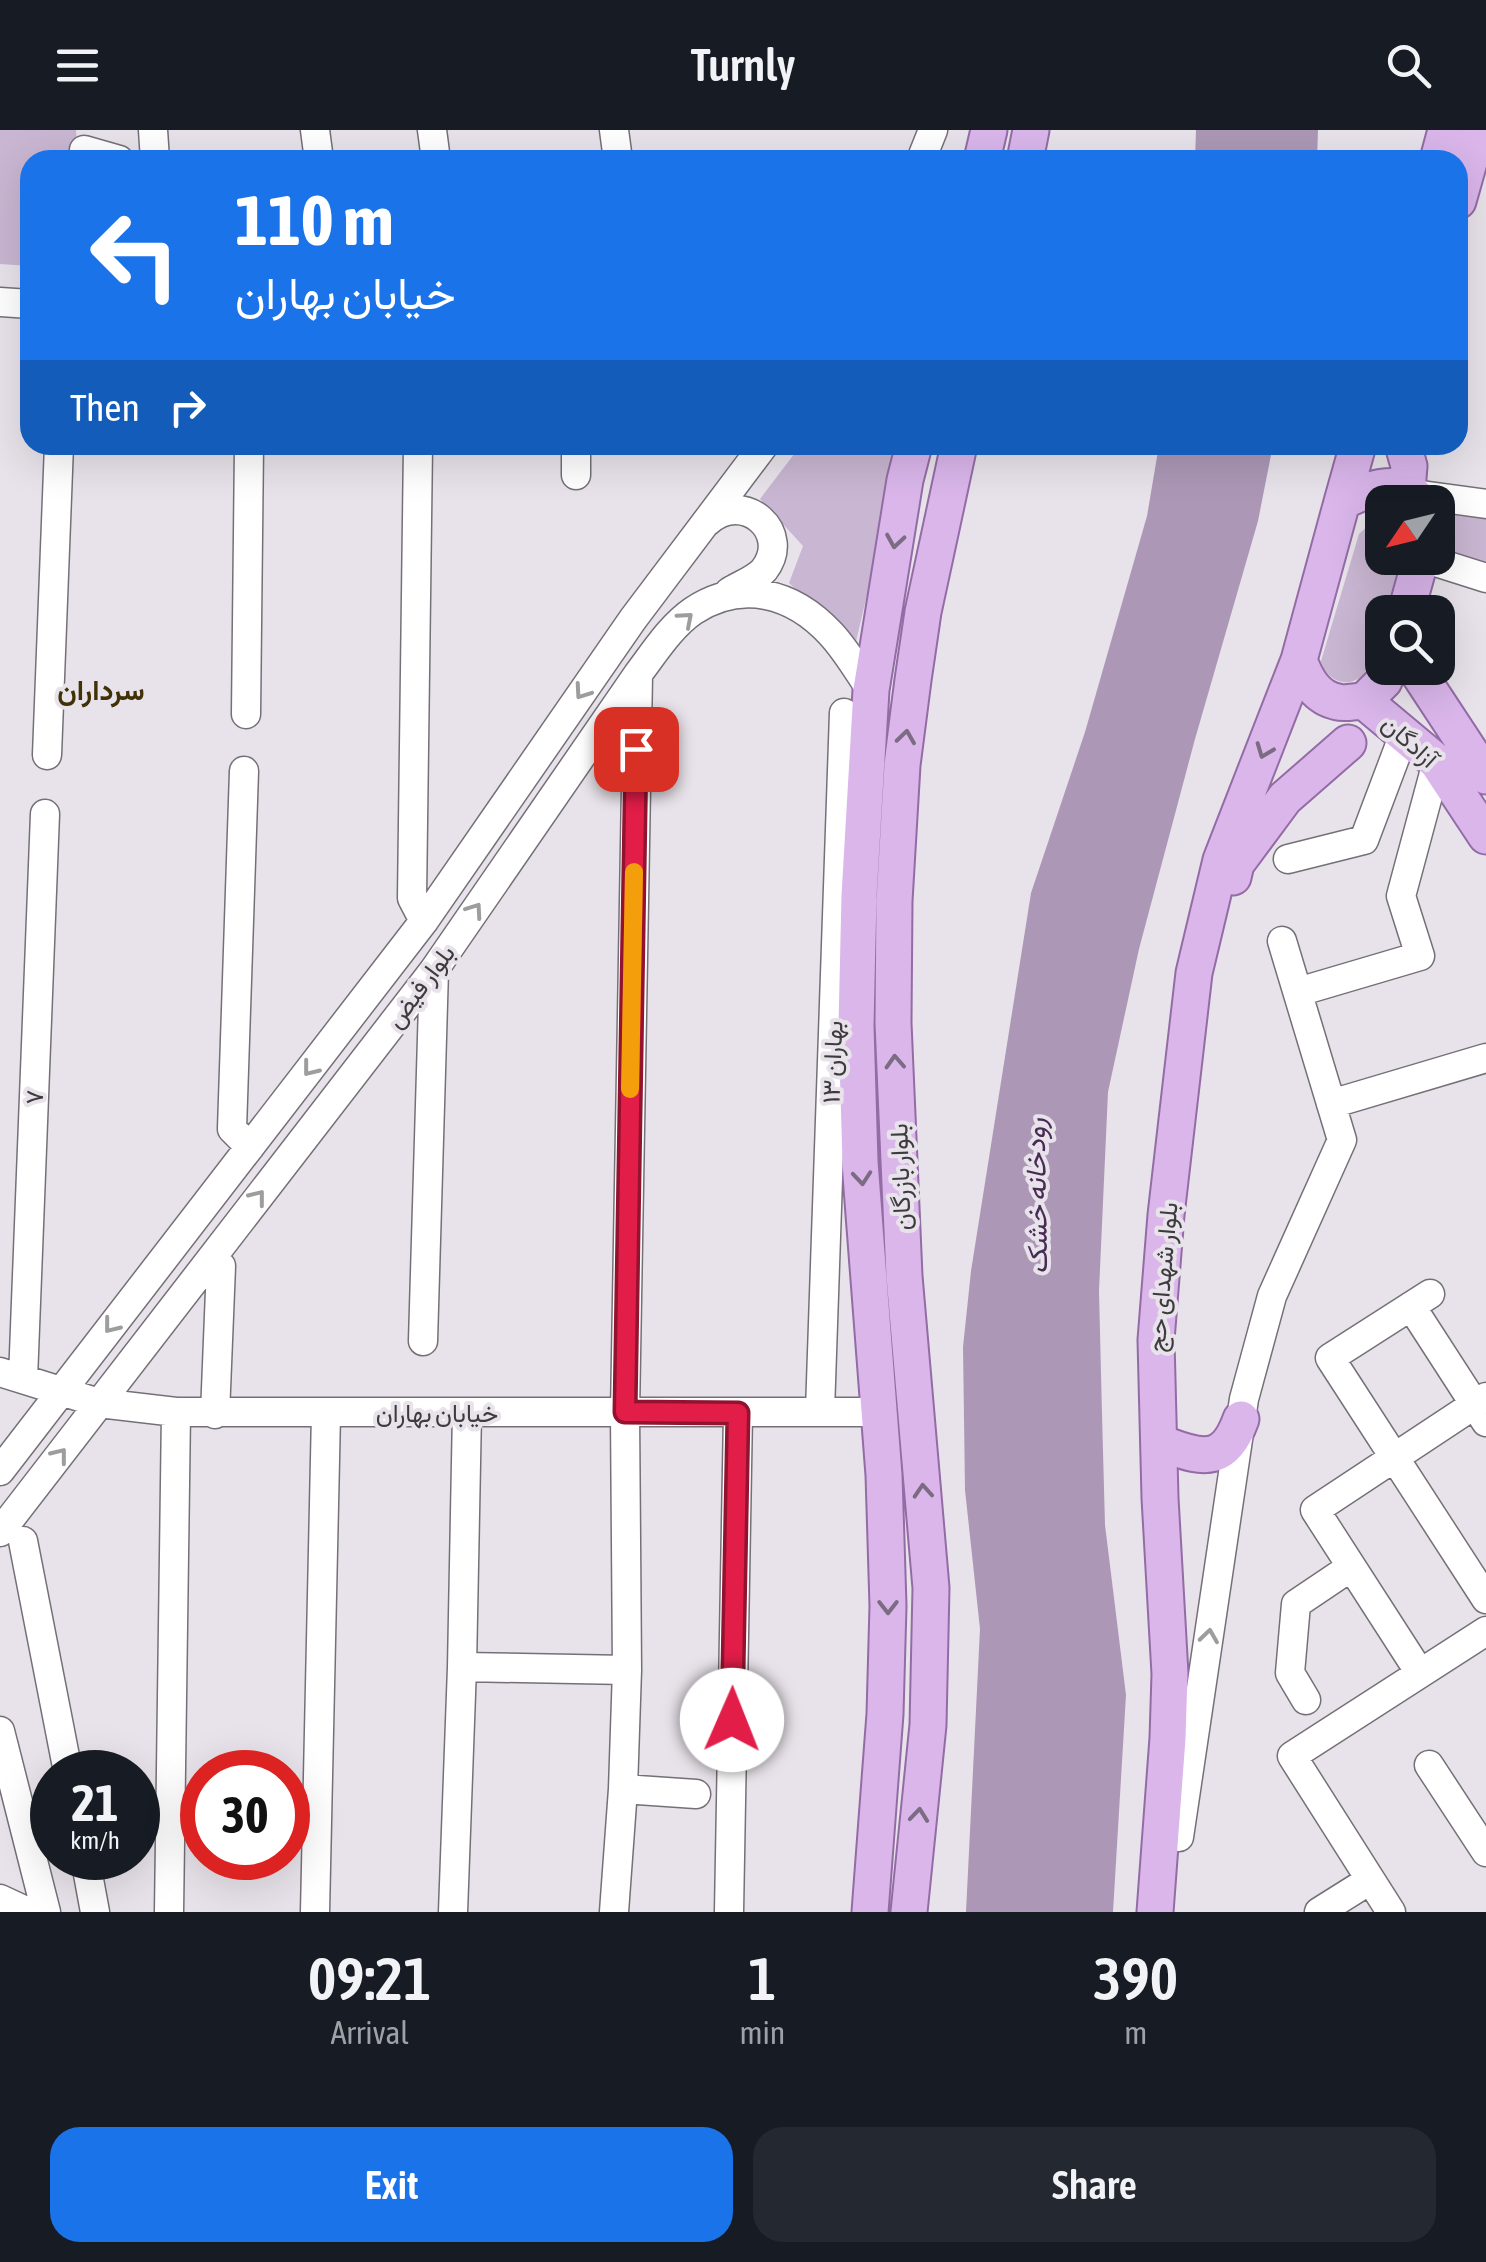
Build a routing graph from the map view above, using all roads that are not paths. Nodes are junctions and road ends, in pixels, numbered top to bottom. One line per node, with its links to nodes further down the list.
1 (1478, 130): 2 (main road)
2 (1468, 158)
3 (59, 455): 33 (street)
4 (249, 455): 30 (street)
5 (418, 455): 42 (street)
6 (576, 455): 12 (street)
7 (757, 455): 18 (street, بلوار فیض)
8 (911, 455): 26 (main road, بلوار بازرگان, one-way to 26)
9 (957, 455): 41 (main road, بلوار بازرگان, one-way to 9)
10 (1355, 455): 16 (main road, بلوار شهدای حج)
11 (1405, 455): 13 (main road)
12 (576, 475)
13 (1412, 485)
14 (1365, 490): 16 (main road)
15 (1455, 500): 17 (street)
16 (1342, 502): 22 (main road, بلوار شهدای حج)
17 (1486, 504)
18 (705, 524): 21 (street, بلوار فیض); 42 (street, بلوار فیض, one-way to 42)
19 (1455, 568): 20 (street)
20 (1486, 578)
21 (719, 597): 23 (street, بلوار فیض, one-way to 21); 26 (street)
22 (1299, 660): 27 (main road); 97 (main road, بلوار شهدای حج, one-way to 97)
23 (638, 674): 44 (street, بلوار فیض, one-way to 23); 60 (street)
24 (1378, 685): 27 (main road)
25 (1426, 685): 28 (main road, آزادگان)
26 (871, 690): 40 (main road, بلوار بازرگان)
27 (1362, 700): 31 (main road, آزادگان); 32 (main road)
28 (1440, 706): 31 (main road); 36 (main road, آزادگان)
29 (844, 713): 57 (street, بهاران ۱۳)
30 (246, 714)
31 (1404, 734): 32 (main road); 34 (main road, آزادگان); 39 (street)
32 (1348, 744): 66 (main road, بلوار شهدای حج)
33 (47, 755)
34 (1437, 762): 38 (main road, آزادگان); 45 (street)
35 (244, 771): 50 (street)
36 (1486, 776)
37 (45, 814): 53 (street, ۷)
38 (1486, 836)
39 (1288, 859)
40 (859, 896): 41 (main road); 61 (main road, بلوار بازرگان, one-way to 61)
41 (894, 901): 96 (main road, بلوار بازرگان, one-way to 41)
42 (424, 922): 46 (street, بلوار فیض)
43 (1282, 941): 45 (street)
44 (434, 970): 47 (street, بلوار فیض); 52 (street)
45 (1298, 992): 49 (street)
46 (352, 1015): 47 (street); 50 (street, بلوار فیض, one-way to 50)
47 (382, 1038): 55 (street, بلوار فیض, one-way to 47)
48 (1486, 1058): 49 (street)
49 (1331, 1104): 65 (street)
50 (250, 1146): 54 (street, بلوار فیض, one-way to 54)
51 (221, 1266): 63 (street)
52 (423, 1341)
53 (12, 1376): 54 (street, خیابان بهاران)
54 (61, 1391): 55 (street, خیابان بهاران); 68 (street, بلوار فیض)
55 (100, 1403): 58 (street, خیابان بهاران); 69 (street, بلوار فیض, one-way to 55)
56 (1482, 1408): 67 (street); 67 (street)
57 (820, 1411): 61 (street, خیابان بهاران); 62 (street, خیابان بهاران)
58 (176, 1412): 63 (street, خیابان بهاران); 90 (street)
59 (467, 1412): 60 (street, خیابان بهاران); 64 (street, خیابان بهاران); 73 (street)
60 (625, 1412): 62 (street, خیابان بهاران); 74 (street)
61 (879, 1412): 95 (main road, بلوار بازرگان, one-way to 95)
62 (738, 1413): 94 (street)
63 (215, 1414): 64 (street, خیابان بهاران)
64 (326, 1414): 91 (street)
65 (1241, 1419): 66 (main road); 82 (street, one-way to 65)
66 (1169, 1446): 82 (main road, بلوار شهدای حج)
67 (1395, 1458): 70 (street); 71 (street)
68 (0, 1471)
69 (11, 1537): 78 (street)
70 (1351, 1567): 75 (street); 76 (street)
71 (1486, 1599)
72 (1486, 1631): 75 (street)
73 (462, 1668): 74 (street); 92 (street)
74 (626, 1670): 80 (street)
75 (1420, 1673): 85 (street)
76 (1306, 1700)
77 (0, 1731): 88 (street)
78 (63, 1750)
79 (1429, 1764): 83 (street)
80 (623, 1789): 81 (street); 93 (street)
81 (696, 1794)
82 (1179, 1837): 98 (main road, بلوار شهدای حج)
83 (1486, 1852)
84 (88, 1880): 89 (street)
85 (1370, 1880): 99 (street); 100 (street)
86 (0, 1899): 87 (street)
87 (28, 1912)
88 (46, 1912)
89 (95, 1912)
90 (169, 1912)
91 (315, 1912)
92 (453, 1912)
93 (614, 1912)
94 (729, 1912)
95 (870, 1912)
96 (910, 1912)
97 (1155, 1912)
98 (1174, 1912)
99 (1319, 1912)
100 (1391, 1912)

